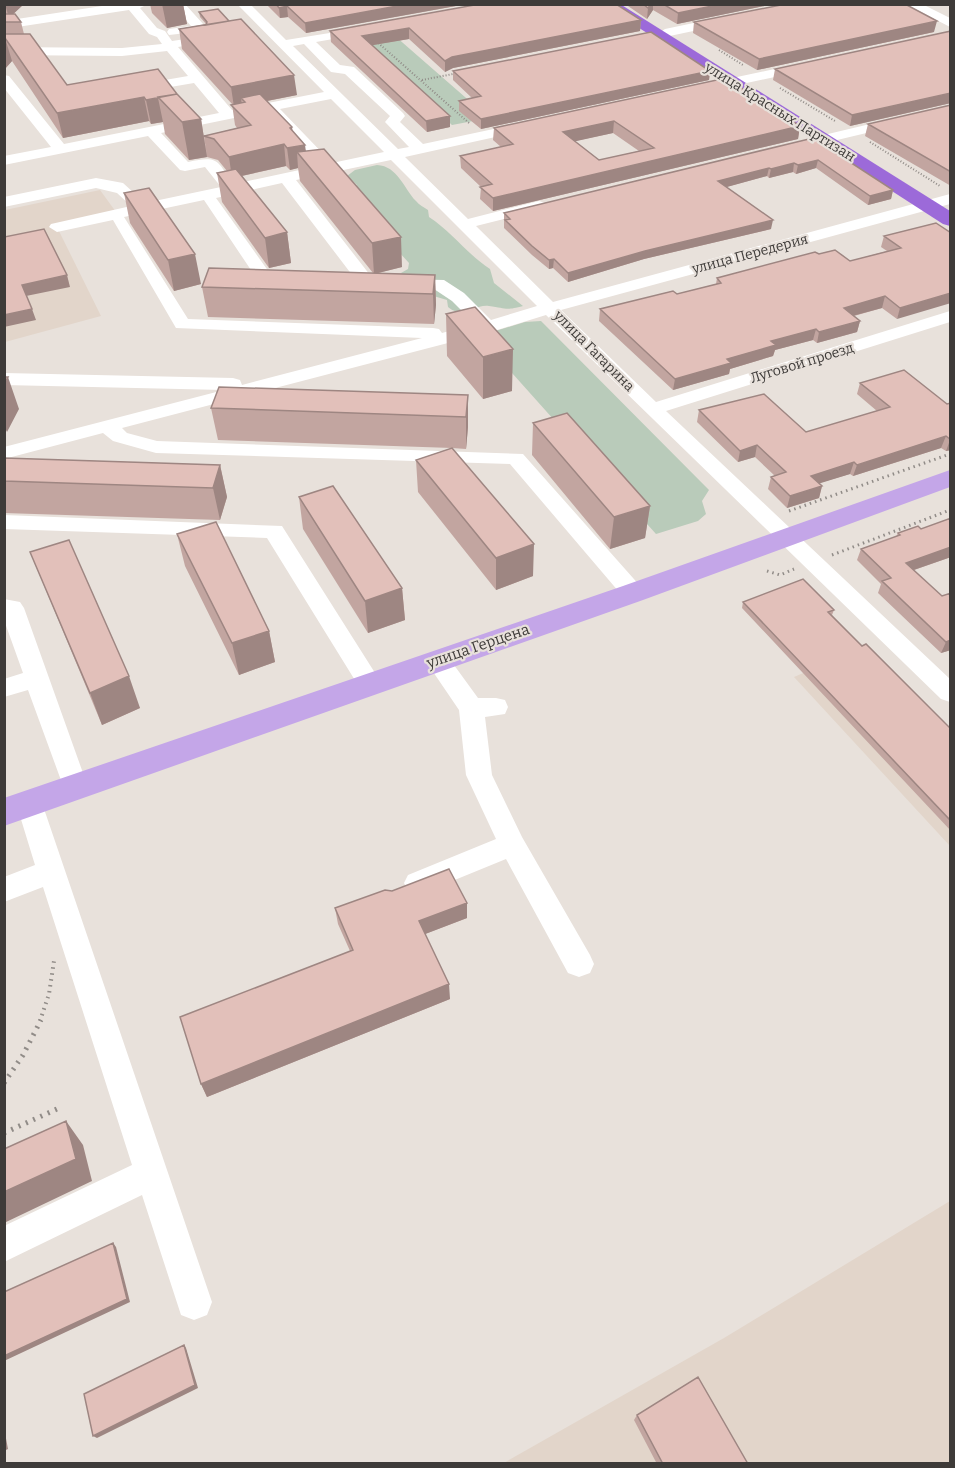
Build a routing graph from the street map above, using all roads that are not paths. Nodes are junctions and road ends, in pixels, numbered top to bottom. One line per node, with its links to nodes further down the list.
1 (178, 4): 17 (street)
2 (243, 4): 10 (street, улица Гагарина)
3 (609, 4): 13 (highway, улица Красных Партизан)
4 (620, 4): 13 (highway, улица Красных Партизан)
5 (912, 4): 8 (street)
6 (137, 5): 9 (street); 17 (street)
7 (740, 18): 13 (street)
8 (951, 23)
9 (7, 25)
10 (266, 28): 12 (street); 18 (street, улица Гагарина)
11 (370, 29): 16 (street)
12 (247, 31)
13 (668, 32): 15 (street); 24 (highway, улица Красных Партизан)
14 (228, 34): 17 (street)
15 (635, 39)
16 (306, 40): 18 (street); 35 (street)
17 (167, 42): 19 (street); 22 (street)
18 (283, 45): 27 (street, улица Гагарина)
19 (4, 51)
20 (4, 60): 23 (street)
21 (817, 64): 24 (street)
22 (197, 78): 25 (street); 30 (street)
23 (5, 79): 34 (street)
24 (737, 81): 26 (street); 33 (highway, улица Красных Партизан)
25 (147, 87)
26 (710, 87)
27 (333, 94): 28 (street); 36 (street, улица Гагарина)
28 (271, 107): 30 (street); 38 (street)
29 (951, 109): 33 (street)
30 (228, 115): 32 (street)
31 (540, 123): 35 (street)
32 (151, 131): 34 (street); 40 (street)
33 (820, 140): 42 (highway, улица Красных Партизан)
34 (60, 149): 37 (street)
35 (420, 149): 36 (street)
36 (395, 154): 38 (street); 48 (street, улица Гагарина)
37 (4, 160)
38 (329, 169): 40 (street)
39 (290, 183): 52 (street)
40 (231, 190): 45 (street)
41 (211, 201): 50 (street)
42 (942, 201): 46 (highway, улица Красных Партизан); 53 (street, улица Передерия)
43 (4, 202): 45 (street)
44 (553, 203): 48 (street)
45 (141, 209): 49 (street)
46 (951, 220)
47 (120, 222): 56 (street)
48 (465, 224): 53 (street, улица Гагарина)
49 (57, 227)
50 (302, 284)
51 (346, 284): 52 (street)
52 (368, 284): 55 (street)
53 (550, 308): 55 (street, улица Передерия); 59 (street, улица Гагарина)
54 (951, 316): 59 (street, Луговой проезд)
55 (488, 327): 56 (street, улица Передерия)
56 (460, 334): 58 (street, улица Передерия)
57 (4, 379): 58 (street)
58 (264, 385): 60 (street, улица Передерия)
59 (653, 410): 66 (street, улица Гагарина)
60 (107, 426): 62 (street, улица Передерия); 67 (street)
61 (4, 446): 62 (street)
62 (26, 447): 63 (street, улица Передерия)
63 (4, 453)
64 (951, 478): 66 (main road, улица Герцена)
65 (4, 522): 71 (street)
66 (788, 524): 67 (main road, улица Герцена); 73 (street, улица Гагарина)
67 (633, 592): 69 (main road, улица Герцена)
68 (4, 607): 70 (street)
69 (437, 660): 71 (main road, улица Герцена); 76 (street)
70 (37, 678): 72 (street); 74 (street)
71 (370, 684): 74 (main road, улица Герцена)
72 (4, 688)
73 (951, 693)
74 (75, 787): 75 (main road, улица Герцена)
75 (17, 807): 77 (street)
76 (512, 844): 79 (street); 80 (street)
77 (51, 871): 78 (street); 81 (street)
78 (4, 890)
79 (393, 893)
80 (579, 964)
81 (151, 1173): 82 (street); 83 (street)
82 (4, 1245)
83 (194, 1302)

